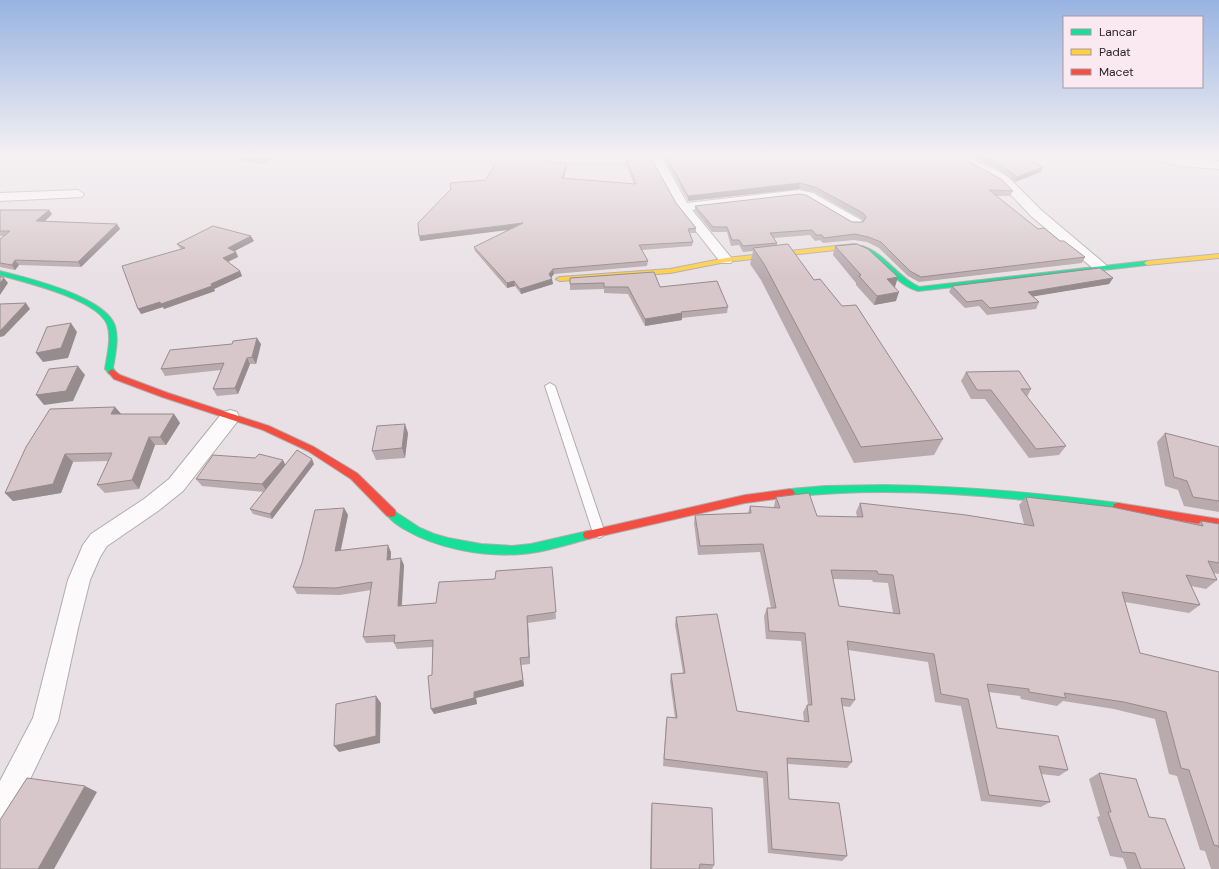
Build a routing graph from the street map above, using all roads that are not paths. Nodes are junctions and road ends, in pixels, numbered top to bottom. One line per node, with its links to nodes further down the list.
1 (0, 197): 2 (street)
2 (12, 197)
3 (677, 197): 7 (street)
4 (776, 197): 7 (street)
5 (811, 197): 8 (street)
6 (1020, 197): 11 (street)
7 (683, 207): 10 (street)
8 (856, 223)
9 (1219, 256): 11 (street)
10 (726, 260): 11 (street); 13 (street)
11 (1100, 267)
12 (0, 273): 15 (street)
13 (560, 279)
14 (550, 386): 17 (lane)
15 (230, 417): 17 (street); 18 (street)
16 (1219, 523): 17 (street)
17 (599, 533)
18 (0, 811)

